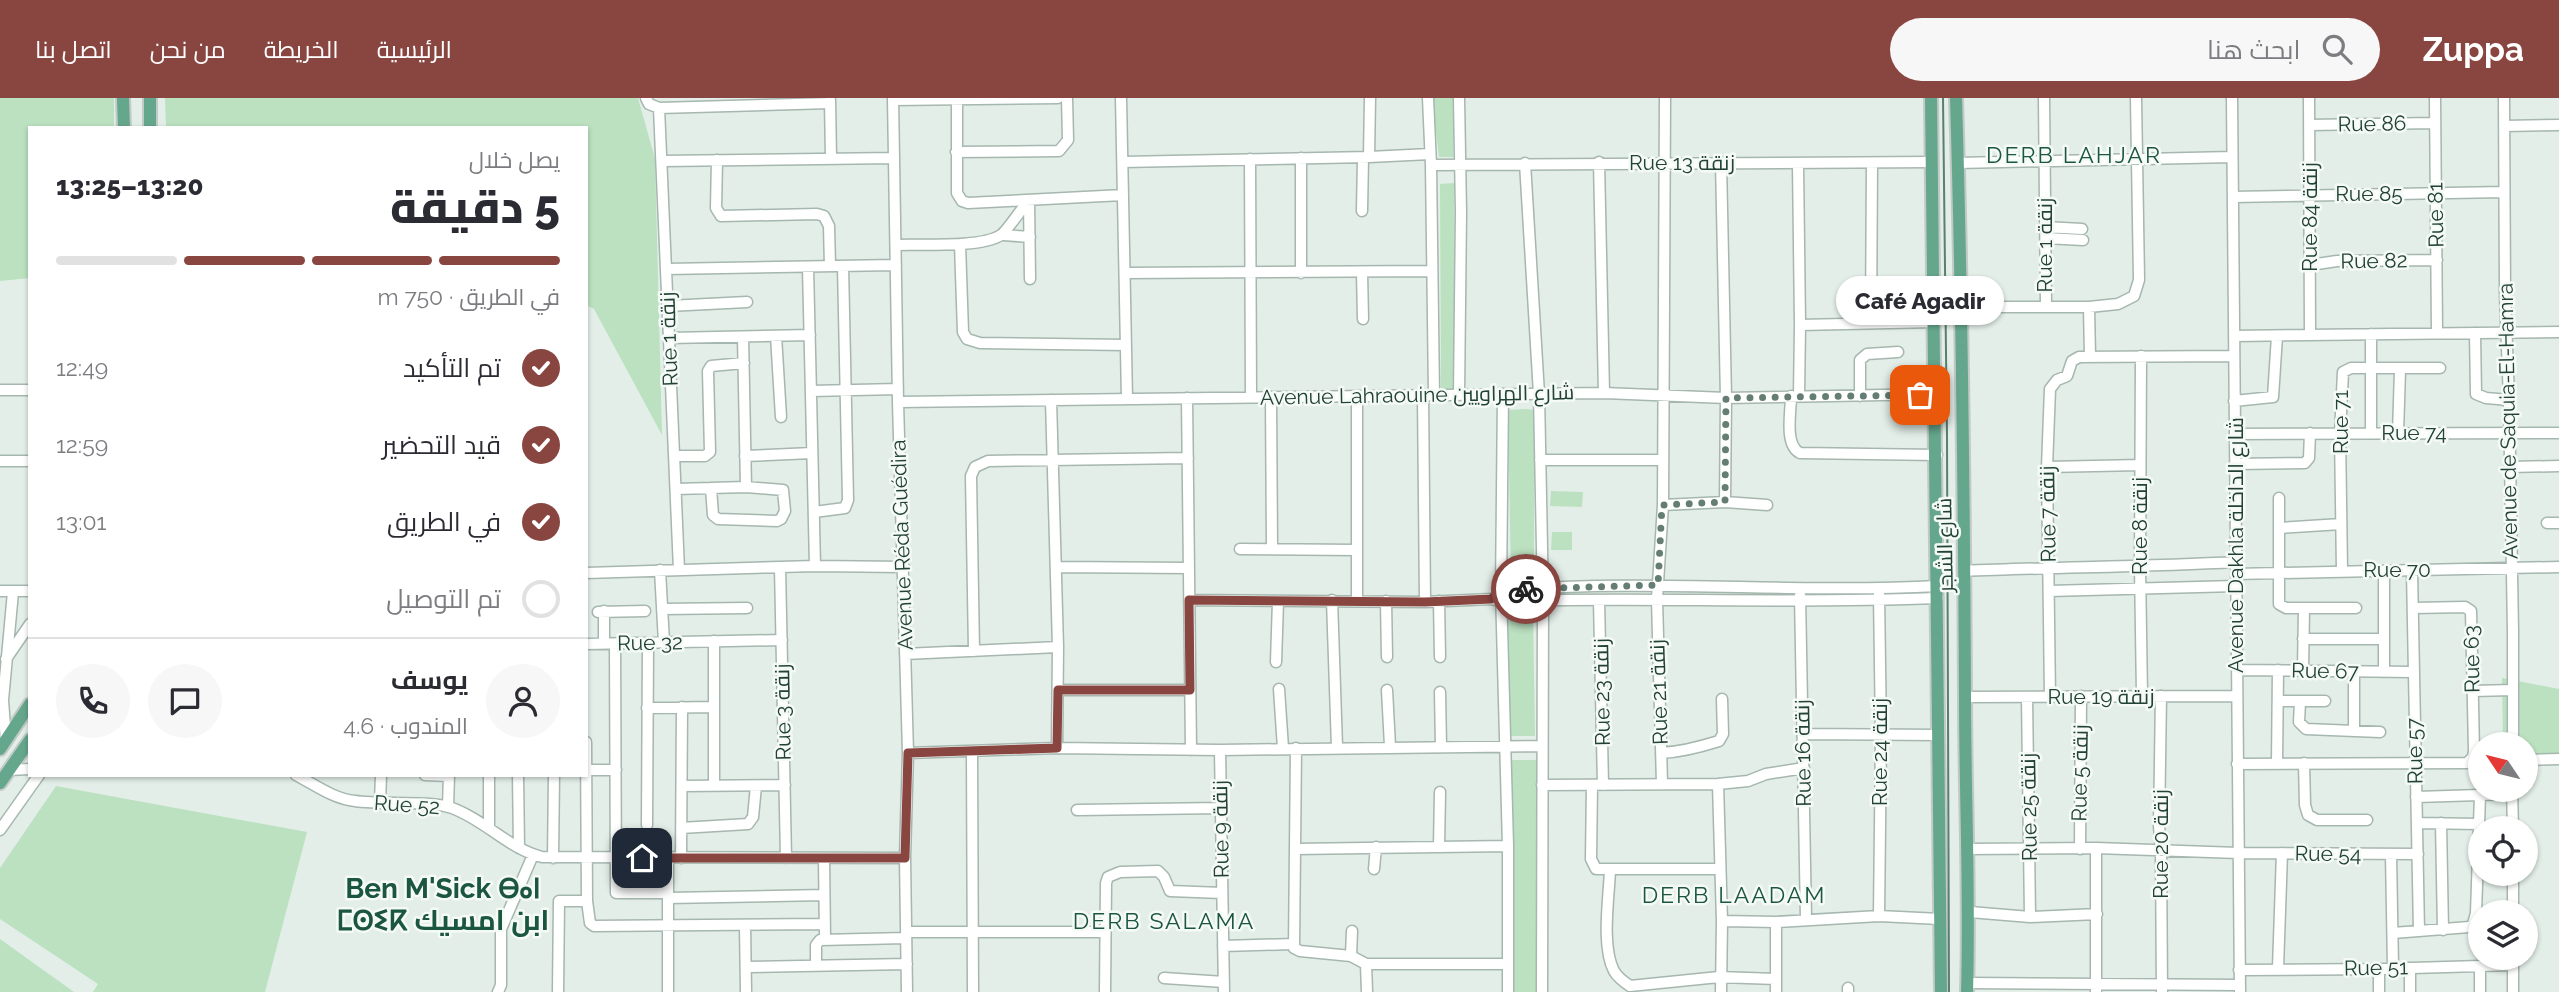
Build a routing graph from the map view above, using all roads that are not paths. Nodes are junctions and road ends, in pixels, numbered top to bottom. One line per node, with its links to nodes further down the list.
1 (123, 98): 28 (main road)
2 (150, 98): 29 (main road)
3 (646, 98): 24 (street)
4 (1059, 98): 20 (street)
5 (1067, 98): 31 (street)
6 (1121, 98): 43 (street)
7 (1370, 98): 33 (street)
8 (1427, 98): 32 (street)
9 (1459, 98): 47 (street)
10 (1665, 98): 51 (street, Rue 21 زنقة)
11 (1931, 98): 46 (main road, شارع الشجر)
12 (1956, 98): 50 (main road, شارع الشجر)
13 (2043, 98): 40 (street, Rue 1 زنقة)
14 (2136, 98): 41 (street)
15 (2232, 98): 34 (street, Avenue Dakhla شارع الداخلة)
16 (2308, 98): 26 (street, Rue 84 زنقة)
17 (2435, 98): 25 (street, Rue 81)
18 (2504, 98): 30 (street, Avenue de Saquia-El-Hamra)
19 (893, 99): 20 (street); 35 (street, Avenue Réda Guédira)
20 (957, 99): 31 (street)
21 (778, 101): 22 (street); 23 (street)
22 (830, 101): 37 (street)
23 (692, 102): 24 (street)
24 (659, 108): 42 (street, Rue 1 زنقة)
25 (2435, 124): 26 (street, Rue 86); 55 (street, Rue 81)
26 (2309, 125): 57 (street, Rue 84 زنقة)
27 (2559, 125): 30 (street)
28 (124, 126)
29 (150, 126)
30 (2504, 126): 54 (street, Avenue de Saquia-El-Hamra)
31 (956, 152): 59 (street)
32 (1430, 154): 33 (street); 53 (street)
33 (1366, 157): 36 (street); 60 (street)
34 (2232, 157): 41 (street); 58 (street, Avenue Dakhla شارع الداخلة)
35 (894, 158): 37 (street); 65 (street, Avenue Réda Guédira)
36 (1301, 158): 38 (street); 78 (street)
37 (831, 159): 39 (street)
38 (1251, 159): 43 (street); 77 (street)
39 (717, 160): 42 (street); 70 (street)
40 (2044, 160): 41 (street); 50 (street); 61 (street, Rue 1 زنقة)
41 (2136, 160): 84 (street)
42 (662, 161): 73 (street, Rue 1 زنقة)
43 (1123, 162): 56 (street)
44 (1599, 162): 48 (street, Rue 13 زنقة); 51 (street, Rue 13 زنقة); 115 (street)
45 (1721, 162): 51 (street, Rue 13 زنقة); 52 (street, Rue 13 زنقة); 128 (street)
46 (1932, 162): 49 (street, Rue 13 زنقة); 86 (main road, شارع الشجر)
47 (1460, 163): 48 (street, Rue 13 زنقة); 53 (street, Rue 13 زنقة); 116 (street)
48 (1525, 163): 118 (street)
49 (1872, 163): 52 (street, Rue 13 زنقة); 87 (street)
50 (1958, 163): 82 (main road, شارع الشجر)
51 (1664, 164): 121 (street, Rue 21 زنقة)
52 (1798, 164): 88 (street)
53 (1431, 165): 74 (street)
54 (2504, 192): 55 (street, Rue 85); 89 (street, Avenue de Saquia-El-Hamra)
55 (2435, 193): 57 (street, Rue 85); 67 (street, Rue 81)
56 (1123, 195): 59 (street); 76 (street)
57 (2310, 195): 58 (street, Rue 85); 69 (street, Rue 84 زنقة)
58 (2233, 197): 97 (street, Avenue Dakhla شارع الداخلة)
59 (1029, 200): 63 (street); 64 (street)
60 (1362, 211)
61 (2046, 233): 62 (street); 83 (street, Rue 1 زنقة)
62 (2082, 234)
63 (1003, 235): 64 (street); 66 (street)
64 (1030, 237): 79 (street)
65 (895, 244): 66 (street); 68 (street, Avenue Réda Guédira)
66 (960, 244): 101 (street)
67 (2437, 260): 69 (street, Rue 82); 91 (street, Rue 81)
68 (896, 265): 71 (street); 110 (street, Avenue Réda Guédira)
69 (2310, 265): 95 (street, Rue 84 زنقة)
70 (830, 266): 71 (street); 72 (street)
71 (844, 266): 113 (street)
72 (808, 267): 73 (street); 94 (street)
73 (666, 269): 81 (street, Rue 1 زنقة)
74 (1432, 271): 75 (street); 120 (street)
75 (1362, 272): 78 (street); 85 (street)
76 (1125, 273): 77 (street); 101 (street)
77 (1250, 273): 78 (street); 125 (street)
78 (1301, 273)
79 (1030, 279)
80 (747, 302): 81 (street)
81 (668, 306): 100 (street, Rue 1 زنقة)
82 (1962, 307): 83 (street); 184 (main road, شارع الشجر)
83 (2046, 307): 84 (street)
84 (2089, 307): 105 (street)
85 (1363, 318)
86 (1935, 322): 87 (street); 119 (main road, شارع الشجر)
87 (1871, 323): 88 (street)
88 (1800, 325): 123 (street)
89 (2507, 332): 90 (street); 92 (street); 131 (street, Avenue de Saquia-El-Hamra)
90 (2559, 332)
91 (2437, 333): 92 (street); 93 (street)
92 (2475, 333): 131 (street)
93 (2371, 334): 95 (street); 108 (street)
94 (810, 335): 96 (street); 114 (street)
95 (2310, 335): 98 (street)
96 (776, 336): 99 (street); 134 (street)
97 (2234, 336): 98 (street); 104 (street, Avenue Dakhla شارع الداخلة)
98 (2277, 336): 133 (street)
99 (743, 337): 100 (street); 106 (street)
100 (669, 338): 143 (street, Rue 1 زنقة)
101 (1126, 345): 129 (street)
102 (1898, 352): 124 (street)
103 (2141, 356): 104 (street); 105 (street); 153 (street, Rue 8 زنقة)
104 (2234, 356): 133 (street, Avenue Dakhla شارع الداخلة)
105 (2090, 357): 155 (street, Rue 7 زنقة)
106 (744, 363): 143 (street); 144 (street)
107 (2440, 368): 109 (street, Rue 71)
108 (2371, 370): 109 (street, Rue 71); 136 (street, Rue 71); 137 (street)
109 (2400, 370): 138 (street)
110 (898, 389): 113 (street); 132 (street, Avenue Réda Guédira)
111 (0, 390): 112 (street)
112 (28, 390)
113 (845, 390): 114 (street); 164 (street)
114 (811, 391): 142 (street)
115 (1604, 393): 118 (street, Avenue Lahraouine شارع الهراويين); 121 (street, Avenue Lahraouine شارع الهراويين)
116 (1459, 394): 117 (street, Avenue Lahraouine شارع الهراويين); 120 (street, Avenue Lahraouine شارع الهراويين)
117 (1503, 394): 118 (street, Avenue Lahraouine شارع الهراويين); 202 (street)
118 (1539, 394): 148 (street)
119 (1935, 394): 124 (street, Avenue Lahraouine شارع الهراويين); 145 (main road, شارع الشجر)
120 (1429, 395): 122 (street, Avenue Lahraouine شارع الهراويين); 214 (street)
121 (1663, 395): 128 (street, Avenue Lahraouine شارع الهراويين); 149 (street, Rue 21 زنقة)
122 (1357, 396): 126 (street, Avenue Lahraouine شارع الهراويين); 171 (street)
123 (1795, 396): 124 (street, Avenue Lahraouine شارع الهراويين); 128 (street, Avenue Lahraouine شارع الهراويين); 145 (street)
124 (1860, 396)
125 (1251, 397): 126 (street, Avenue Lahraouine شارع الهراويين); 127 (street, Avenue Lahraouine شارع الهراويين)
126 (1271, 397): 170 (street)
127 (1187, 398): 129 (street, Avenue Lahraouine شارع الهراويين); 146 (street)
128 (1726, 398): 161 (street)
129 (1127, 399): 130 (street, Avenue Lahraouine شارع الهراويين)
130 (1051, 400): 132 (street, Avenue Lahraouine شارع الهراويين); 147 (street)
131 (2510, 400): 141 (street, Avenue de Saquia-El-Hamra)
132 (898, 401): 175 (street, Avenue Réda Guédira)
133 (2234, 401): 140 (street, Avenue Dakhla شارع الداخلة)
134 (781, 417)
135 (2310, 433): 136 (street, Rue 74); 140 (street, Rue 74); 152 (street)
136 (2340, 433): 137 (street, Rue 74); 167 (street, Rue 71)
137 (2371, 433): 138 (street, Rue 74)
138 (2398, 433): 141 (street, Rue 74)
139 (2559, 433): 141 (street, Rue 74)
140 (2235, 434): 152 (street, Avenue Dakhla شارع الداخلة)
141 (2510, 434): 156 (street, Avenue de Saquia-El-Hamra)
142 (813, 453): 144 (street); 164 (street)
143 (674, 456): 159 (street, Rue 1 زنقة)
144 (745, 456): 157 (street)
145 (1937, 456): 201 (main road, شارع الشجر)
146 (1188, 458): 147 (street); 180 (street)
147 (1054, 459): 176 (street); 234 (street)
148 (1540, 460): 149 (street); 193 (street)
149 (1662, 460): 162 (street, Rue 21 زنقة)
150 (0, 461): 151 (street)
151 (28, 461)
152 (2235, 464): 172 (street, Avenue Dakhla شارع الداخلة)
153 (2140, 465): 155 (street); 178 (street, Rue 8 زنقة)
154 (2559, 466): 156 (street)
155 (2048, 467): 177 (street, Rue 7 زنقة)
156 (2510, 467): 181 (street, Avenue de Saquia-El-Hamra)
157 (746, 487): 158 (street); 158 (street)
158 (711, 488): 159 (street)
159 (676, 489): 183 (street, Rue 1 زنقة)
160 (2279, 498): 168 (street)
161 (1725, 502): 162 (street); 163 (street)
162 (1662, 505): 191 (street, Rue 21 زنقة)
163 (1767, 505)
164 (814, 512): 173 (street)
165 (2547, 523): 166 (street)
166 (2559, 523)
167 (2341, 524): 168 (street); 185 (street, Rue 71)
168 (2279, 528): 188 (street)
169 (1240, 549): 170 (street)
170 (1272, 549): 171 (street)
171 (1357, 550): 210 (street)
172 (2236, 562): 178 (street); 190 (street, Avenue Dakhla شارع الداخلة)
173 (815, 566): 174 (street); 175 (street)
174 (780, 567): 183 (street); 226 (street, Rue 3 زنقة)
175 (904, 567): 235 (street, Avenue Réda Guédira)
176 (1056, 567): 180 (street); 233 (street)
177 (2049, 567): 178 (street); 184 (street); 199 (street, Rue 7 زنقة)
178 (2140, 567): 196 (street, Rue 8 زنقة)
179 (2559, 567): 181 (street, Rue 70)
180 (1189, 568): 204 (street)
181 (2512, 569): 187 (street, Rue 70); 250 (street, Avenue de Saquia-El-Hamra)
182 (660, 570): 183 (street); 189 (street); 219 (street)
183 (679, 570)
184 (1964, 571): 257 (main road, شارع الشجر)
185 (2342, 571): 186 (street, Rue 70); 188 (street, Rue 70)
186 (2384, 571): 187 (street, Rue 70); 225 (street)
187 (2412, 571): 218 (street, Rue 57)
188 (2279, 572): 190 (street, Rue 70); 216 (street)
189 (588, 573)
190 (2236, 574): 192 (street, Avenue Dakhla شارع الداخلة)
191 (1658, 585): 193 (street); 194 (street); 203 (street, Rue 21 زنقة)
192 (2236, 586): 196 (street); 240 (street, Avenue Dakhla شارع الداخلة)
193 (1543, 587): 202 (street); 206 (street)
194 (1800, 588): 195 (street); 213 (street, Rue 16 زنقة)
195 (1879, 589): 201 (street); 208 (street, Rue 24 زنقة)
196 (2140, 589): 199 (street); 254 (street, Rue 8 زنقة)
197 (28, 590): 200 (street)
198 (0, 591): 200 (street)
199 (2049, 591): 259 (street, Rue 7 زنقة)
200 (13, 592): 221 (street)
201 (1938, 592): 208 (street); 272 (main road, شارع الشجر)
202 (1498, 597): 206 (street); 212 (street); 280 (street)
203 (1657, 599): 207 (street); 213 (street); 288 (street, Rue 21 زنقة)
204 (1189, 600): 209 (street); 248 (street)
205 (1332, 600): 209 (street); 210 (street); 278 (street)
206 (1543, 600): 207 (street); 277 (street)
207 (1600, 600): 315 (street, Rue 23 زنقة)
208 (1879, 600): 213 (street); 273 (street, Rue 24 زنقة)
209 (1278, 601): 239 (street)
210 (1357, 601): 211 (street)
211 (1386, 601): 214 (street); 236 (street)
212 (1439, 601): 214 (street); 237 (street)
213 (1800, 601): 271 (street, Rue 16 زنقة)
214 (1425, 602)
215 (747, 608): 219 (street)
216 (2304, 608): 217 (street); 224 (street)
217 (2356, 608)
218 (2414, 608): 245 (street, Rue 57); 251 (street, Rue 63)
219 (662, 609): 228 (street)
220 (645, 611): 230 (street)
221 (9, 624): 222 (street); 238 (street)
222 (28, 624)
223 (28, 627): 238 (street)
224 (2303, 639): 225 (street); 242 (street)
225 (2384, 639): 244 (street)
226 (782, 640): 227 (street, Rue 32); 312 (street, Rue 3 زنقة)
227 (714, 641): 228 (street, Rue 32); 266 (street)
228 (664, 643): 232 (street, Rue 32)
229 (588, 644): 230 (street, Rue 32)
230 (604, 644): 231 (street, Rue 32)
231 (615, 644): 232 (street, Rue 32); 299 (street)
232 (648, 644): 267 (street)
233 (1058, 647): 234 (street); 247 (street)
234 (974, 651): 235 (street)
235 (905, 654): 287 (street, Avenue Réda Guédira)
236 (1387, 657)
237 (1440, 657)
238 (5, 661): 275 (street)
239 (1276, 662)
240 (2237, 670): 241 (street, Rue 67); 256 (street, Avenue Dakhla شارع الداخلة)
241 (2278, 670): 242 (street, Rue 67); 261 (street)
242 (2303, 670): 243 (street, Rue 67)
243 (2354, 672): 244 (street, Rue 67); 268 (street)
244 (2384, 672): 245 (street, Rue 67)
245 (2413, 672): 293 (street, Rue 57)
246 (1279, 689): 282 (street)
247 (1058, 690): 248 (street); 281 (street)
248 (1190, 690): 284 (street)
249 (1387, 690): 276 (street)
250 (2513, 690): 251 (street); 270 (street, Avenue de Saquia-El-Hamra)
251 (2473, 691): 293 (street, Rue 63)
252 (1440, 692): 279 (street)
253 (2081, 696): 254 (street, Rue 19 زنقة); 259 (street, Rue 19 زنقة); 341 (street, Rue 5 زنقة)
254 (2142, 696): 255 (street, Rue 19 زنقة)
255 (2161, 696): 256 (street, Rue 19 زنقة); 342 (street, Rue 20 زنقة)
256 (2237, 696): 294 (street, Avenue Dakhla شارع الداخلة)
257 (1965, 697): 258 (street, Rue 19 زنقة); 339 (main road, شارع الشجر)
258 (2027, 697): 259 (street, Rue 19 زنقة); 340 (street, Rue 25 زنقة)
259 (2049, 697)
260 (1722, 699): 288 (street)
261 (2278, 701): 263 (street); 291 (street)
262 (2325, 701): 263 (street)
263 (2300, 702): 268 (street)
264 (28, 707): 275 (main road)
265 (682, 707): 266 (street); 267 (street); 316 (street)
266 (714, 707): 309 (street)
267 (647, 708): 329 (street)
268 (2354, 731): 269 (street)
269 (2380, 732)
270 (2513, 732)
271 (1804, 734): 273 (street); 295 (street, Rue 16 زنقة)
272 (1939, 735): 273 (street); 369 (main road, شارع الشجر)
273 (1881, 736): 366 (street, Rue 24 زنقة)
274 (28, 743): 296 (main road)
275 (3, 745)
276 (1390, 746): 278 (street); 279 (street)
277 (1541, 746): 280 (street); 313 (street)
278 (1337, 747): 283 (street)
279 (1441, 747): 280 (street)
280 (1505, 747): 334 (street)
281 (1057, 748): 284 (street); 286 (street)
282 (1283, 748): 283 (street); 285 (street)
283 (1296, 748): 338 (street)
284 (1191, 750): 285 (street)
285 (1220, 750): 323 (street, Rue 9 زنقة)
286 (972, 751): 287 (street); 378 (street)
287 (908, 753): 354 (street, Avenue Réda Guédira)
288 (1661, 753): 310 (street, Rue 21 زنقة)
289 (2538, 760): 290 (street)
290 (2559, 760)
291 (2277, 763): 292 (street); 294 (street)
292 (2304, 763): 293 (street); 325 (street)
293 (2414, 763): 320 (street, Rue 57)
294 (2238, 764): 343 (street, Avenue Dakhla شارع الداخلة)
295 (1804, 768): 311 (street); 368 (street, Rue 16 زنقة)
296 (9, 769): 297 (street); 308 (main road)
297 (28, 769)
298 (588, 770): 299 (street)
299 (616, 770): 349 (street)
300 (37, 777): 332 (street)
301 (381, 777): 321 (street)
302 (449, 777): 322 (street)
303 (489, 777): 330 (street)
304 (518, 777): 336 (street)
305 (554, 777): 348 (street)
306 (587, 777): 355 (street)
307 (314, 780): 321 (street, Rue 52)
308 (0, 783)
309 (714, 784): 316 (street); 317 (street)
310 (1662, 784): 311 (street); 315 (street)
311 (1718, 784): 357 (street)
312 (785, 785): 317 (street); 352 (street, Rue 3 زنقة)
313 (1542, 785): 314 (street); 418 (street)
314 (1592, 785): 315 (street); 358 (street)
315 (1603, 785)
316 (681, 786): 331 (street)
317 (756, 786): 331 (street)
318 (1440, 792): 333 (street)
319 (2468, 795): 320 (street)
320 (2416, 797): 326 (street, Rue 57)
321 (380, 803): 322 (street, Rue 52)
322 (449, 807): 330 (street, Rue 52)
323 (1221, 808): 324 (street); 360 (street, Rue 9 زنقة)
324 (1077, 810)
325 (2367, 820)
326 (2417, 823): 327 (street); 346 (street, Rue 57)
327 (2441, 823): 328 (street); 375 (street)
328 (2468, 824)
329 (647, 825)
330 (489, 827): 336 (street, Rue 52)
331 (681, 828): 351 (street)
332 (0, 830)
333 (1439, 846): 334 (street); 335 (street)
334 (1508, 846): 388 (street)
335 (1376, 847): 338 (street); 356 (street)
336 (519, 848): 347 (street, Rue 52)
337 (2096, 848): 341 (street); 342 (street); 365 (street, Rue 5 زنقة)
338 (1296, 849): 383 (street)
339 (1967, 849): 340 (street); 364 (main road, شارع الشجر)
340 (2029, 849): 341 (street); 367 (street, Rue 25 زنقة)
341 (2080, 849)
342 (2161, 850): 343 (street); 406 (street, Rue 20 زنقة)
343 (2238, 853): 344 (street, Rue 54); 396 (street, Avenue Dakhla شارع الداخلة)
344 (2282, 853): 345 (street, Rue 54); 392 (street)
345 (2391, 854): 346 (street, Rue 54); 380 (street)
346 (2418, 854): 377 (street, Rue 57)
347 (533, 855): 348 (street, Rue 52); 409 (street)
348 (552, 858): 355 (street)
349 (617, 858): 350 (street); 355 (street); 362 (street)
350 (668, 858): 351 (street); 362 (street)
351 (681, 858): 352 (street)
352 (786, 858): 353 (street)
353 (824, 858): 354 (street); 361 (street)
354 (905, 858): 381 (street, Avenue Réda Guédira)
355 (588, 859): 363 (street)
356 (1374, 869)
357 (1720, 869): 358 (street); 370 (street)
358 (1604, 870): 408 (street)
359 (2477, 886): 375 (street)
360 (1222, 893): 379 (street); 384 (street, Rue 9 زنقة)
361 (824, 895): 362 (street); 372 (street)
362 (668, 896): 374 (street)
363 (587, 901): 374 (street); 410 (street)
364 (1970, 912): 367 (street); 403 (main road, شارع الشجر)
365 (2097, 914): 367 (street); 405 (street, Rue 5 زنقة)
366 (1879, 916): 368 (street); 369 (street)
367 (2030, 917)
368 (1805, 919): 371 (street)
369 (1940, 919): 421 (main road, شارع الشجر)
370 (1722, 921): 371 (street); 399 (street)
371 (1776, 922): 401 (street)
372 (825, 924): 373 (street); 382 (street)
373 (746, 925): 374 (street); 390 (street)
374 (668, 927): 411 (street)
375 (2443, 930): 377 (street)
376 (1352, 931): 385 (street)
377 (2419, 931): 380 (street)
378 (973, 932): 379 (street); 381 (street); 414 (street)
379 (1105, 932): 415 (street)
380 (2393, 933): 393 (street)
381 (906, 935): 382 (street); 386 (street, Avenue Réda Guédira)
382 (825, 939): 389 (street)
383 (1293, 944): 384 (street); 385 (street)
384 (1223, 946): 402 (street, Rue 9 زنقة)
385 (1351, 956): 387 (street)
386 (907, 964): 389 (street); 413 (street, Avenue Réda Guédira)
387 (1366, 964): 388 (street); 416 (street)
388 (1508, 964): 417 (street)
389 (816, 966): 390 (street)
390 (746, 967): 412 (street)
391 (2468, 967): 394 (street, Rue 51)
392 (2278, 968): 395 (street, Rue 51); 396 (street, Rue 51)
393 (2393, 968): 394 (street, Rue 51); 395 (street, Rue 51)
394 (2410, 968): 423 (street)
395 (2379, 969): 422 (street)
396 (2239, 970): 407 (street, Avenue Dakhla شارع الداخلة)
397 (2480, 970): 424 (street)
398 (2514, 970): 425 (street)
399 (1719, 977): 401 (street); 408 (street); 419 (street)
400 (1164, 978): 402 (street)
401 (1776, 979): 420 (street)
402 (1224, 987)
403 (1967, 987): 404 (street)
404 (2031, 988): 405 (street)
405 (2096, 988): 406 (street)
406 (2162, 988): 407 (street)
407 (2239, 988)
408 (1630, 989)
409 (498, 992)
410 (558, 992)
411 (668, 992)
412 (746, 992)
413 (907, 992)
414 (973, 992)
415 (1105, 992)
416 (1367, 992)
417 (1508, 992)
418 (1542, 992)
419 (1721, 992)
420 (1776, 992)
421 (1941, 992)
422 (2379, 992)
423 (2410, 992)
424 (2480, 992)
425 (2513, 992)

